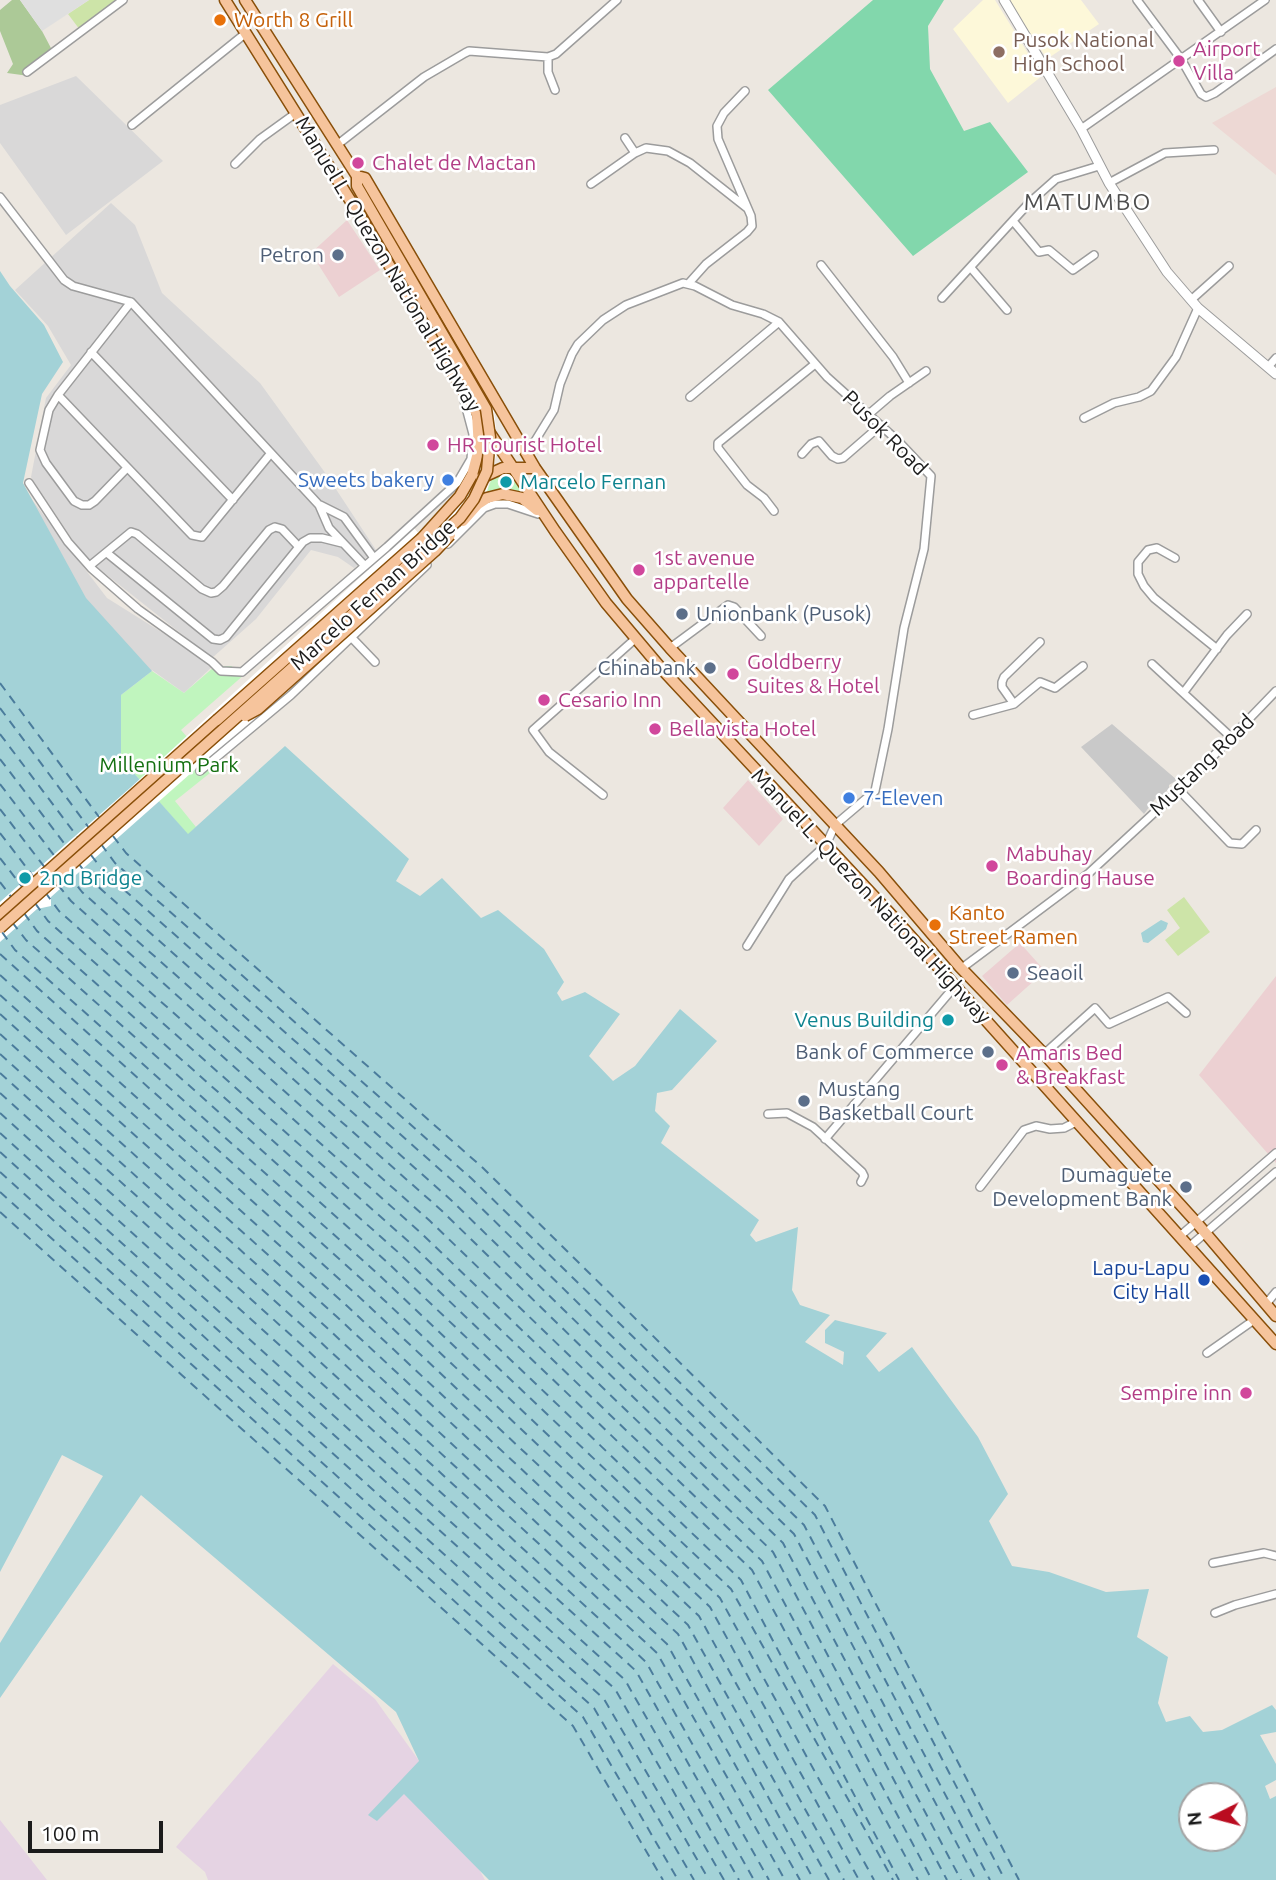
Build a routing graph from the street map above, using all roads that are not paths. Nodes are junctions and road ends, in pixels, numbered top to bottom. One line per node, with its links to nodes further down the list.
1 (122, 0): 14 (street)
2 (225, 0): 10 (main road, Manuel L. Quezon National Highway)
3 (245, 0): 21 (main road, Manuel L. Quezon National Highway)
4 (617, 0): 12 (street)
5 (1004, 0): 19 (street)
6 (1137, 0): 13 (street)
7 (1198, 0): 9 (street)
8 (1259, 2): 9 (street)
9 (1222, 32): 13 (street)
10 (246, 33): 17 (main road, Manuel L. Quezon National Highway); 18 (street)
11 (1276, 49): 13 (street)
12 (548, 57): 15 (street); 21 (street)
13 (1181, 59): 19 (street)
14 (27, 72)
15 (555, 90)
16 (745, 91): 30 (street)
17 (296, 113): 24 (street); 45 (main road, Manuel L. Quezon National Highway)
18 (132, 125)
19 (1081, 129): 25 (street)
20 (625, 138): 23 (street)
21 (337, 145): 26 (main road, Manuel L. Quezon National Highway)
22 (1214, 150): 27 (street)
23 (635, 153): 28 (street); 30 (street)
24 (235, 163)
25 (1099, 166): 27 (street); 31 (street)
26 (357, 176): 56 (main road, Manuel L. Quezon National Highway); 90 (main road, Marcelo Fernan Bridge, bridge)
27 (1109, 183): 39 (street)
28 (591, 184)
29 (0, 197): 38 (street)
30 (747, 208): 36 (street)
31 (1013, 221): 32 (street); 35 (street)
32 (1094, 256)
33 (821, 265): 48 (street)
34 (1229, 266): 39 (street)
35 (971, 268): 37 (street); 40 (street)
36 (689, 284): 41 (street, Pusok Road); 56 (street)
37 (942, 298)
38 (131, 302): 42 (street); 55 (street)
39 (1194, 304): 46 (street); 53 (street)
40 (1007, 310)
41 (779, 322): 44 (street, Pusok Road); 50 (street)
42 (91, 352): 49 (street); 63 (street)
43 (1276, 358): 46 (street)
44 (815, 364): 52 (street, Pusok Road); 65 (street)
45 (450, 367): 51 (main road, Manuel L. Quezon National Highway); 70 (street)
46 (1272, 370)
47 (926, 372): 48 (street)
48 (909, 383): 52 (street)
49 (58, 395): 59 (street); 59 (street)
50 (690, 397)
51 (476, 412): 58 (main road, Manuel L. Quezon National Highway); 62 (main road, Marcelo Fernan Bridge)
52 (869, 414): 54 (street, Pusok Road)
53 (1084, 418)
54 (881, 425): 57 (street); 95 (street, Pusok Road)
55 (271, 453): 63 (street); 64 (street)
56 (525, 453): 60 (main road, Manuel L. Quezon National Highway)
57 (802, 454)
58 (512, 466): 60 (main road); 62 (main road); 66 (main road, Manuel L. Quezon National Highway)
59 (127, 468): 63 (street)
60 (535, 468): 74 (main road, Manuel L. Quezon National Highway)
61 (29, 483): 73 (street)
62 (460, 496): 98 (main road, Marcelo Fernan Bridge, bridge)
63 (233, 500)
64 (319, 505): 67 (street); 70 (street)
65 (774, 511)
66 (545, 516): 75 (main road, Manuel L. Quezon National Highway); 78 (street); 90 (main road, bridge)
67 (343, 543): 68 (street); 73 (street)
68 (299, 547): 69 (street); 69 (street)
69 (107, 553): 72 (street)
70 (374, 558): 73 (street)
71 (1175, 558): 82 (street)
72 (92, 564)
73 (365, 566)
74 (614, 581): 75 (main road); 81 (main road, Manuel L. Quezon National Highway)
75 (599, 593): 79 (main road, Manuel L. Quezon National Highway)
76 (1247, 614): 82 (street)
77 (761, 636): 81 (street)
78 (351, 637): 83 (street); 92 (street)
79 (635, 639): 94 (street); 97 (main road, Manuel L. Quezon National Highway)
80 (1040, 642): 88 (street)
81 (670, 648): 95 (main road, Manuel L. Quezon National Highway)
82 (1217, 649): 87 (street)
83 (375, 662)
84 (1152, 664): 87 (street)
85 (1083, 666): 88 (street)
86 (1276, 691): 91 (street, Mustang Road)
87 (1184, 692): 91 (street)
88 (1014, 704): 89 (street)
89 (973, 715)
90 (225, 728): 99 (main road, Marcelo Fernan Bridge, bridge)
91 (1232, 738): 93 (street, Mustang Road)
92 (200, 771)
93 (1179, 790): 96 (street); 101 (street, Mustang Road)
94 (603, 795)
95 (835, 825): 97 (street, Pusok Road); 101 (main road, Manuel L. Quezon National Highway)
96 (1256, 830)
97 (826, 845): 100 (street, Pusok Road); 102 (main road, Manuel L. Quezon National Highway)
98 (0, 914)
99 (0, 928)
100 (747, 946)
101 (962, 968): 104 (main road, Manuel L. Quezon National Highway)
102 (955, 986): 106 (main road, Manuel L. Quezon National Highway); 107 (street)
103 (1186, 1013): 104 (street)
104 (1044, 1054): 112 (main road, Manuel L. Quezon National Highway)
105 (768, 1114): 107 (street)
106 (1076, 1122): 111 (street); 114 (main road, Manuel L. Quezon National Highway)
107 (825, 1139): 110 (street)
108 (1276, 1153): 112 (street)
109 (1276, 1172): 113 (street)
110 (861, 1182)
111 (980, 1187)
112 (1196, 1222): 113 (main road, Manuel L. Quezon National Highway); 114 (street)
113 (1205, 1233): 115 (street); 117 (main road, Manuel L. Quezon National Highway)
114 (1180, 1236): 115 (main road, Manuel L. Quezon National Highway)
115 (1189, 1247): 119 (main road, Manuel L. Quezon National Highway)
116 (1276, 1292): 117 (street)
117 (1266, 1304): 118 (main road, Manuel L. Quezon National Highway)
118 (1276, 1316)
119 (1254, 1320): 120 (main road, Manuel L. Quezon National Highway); 121 (street)
120 (1276, 1344)
121 (1207, 1353)
122 (1276, 1556): 123 (street)
123 (1213, 1563)
124 (1276, 1594): 125 (street)
125 (1215, 1613)

